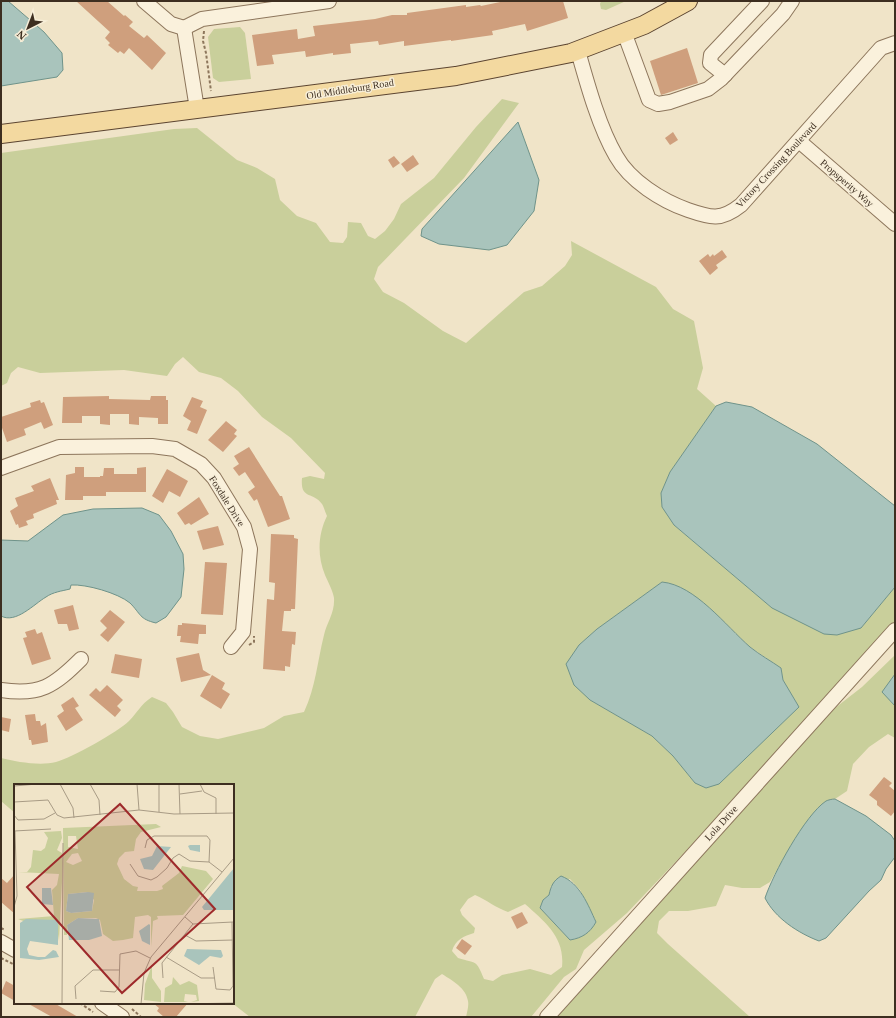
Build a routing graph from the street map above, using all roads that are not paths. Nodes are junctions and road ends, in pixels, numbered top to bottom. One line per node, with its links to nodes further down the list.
1 (144, 1): 7 (street)
2 (329, 1): 6 (street)
3 (688, 1): 8 (main road, Old Middleburg Road)
4 (762, 1): 11 (street)
5 (792, 1): 11 (street)
6 (278, 5): 7 (street)
7 (184, 28): 12 (street)
8 (624, 32): 10 (main road, Old Middleburg Road); 11 (street)
9 (895, 43): 14 (street, Victory Crossing Boulevard)
10 (578, 50): 12 (main road, Old Middleburg Road); 14 (street, Victory Crossing Boulevard)
11 (725, 75)
12 (197, 109): 13 (main road, Old Middleburg Road)
13 (1, 134)
14 (800, 141): 15 (street, Propsperity Way)
15 (895, 224)
16 (1, 468): 18 (street, Foxdale Drive)
17 (895, 630): 25 (street, Lola Drive)
18 (234, 643)
19 (81, 659): 20 (street)
20 (1, 690)
21 (1, 942): 22 (street)
22 (14, 949)
23 (98, 1008): 24 (street)
24 (122, 1017)
25 (547, 1017)

